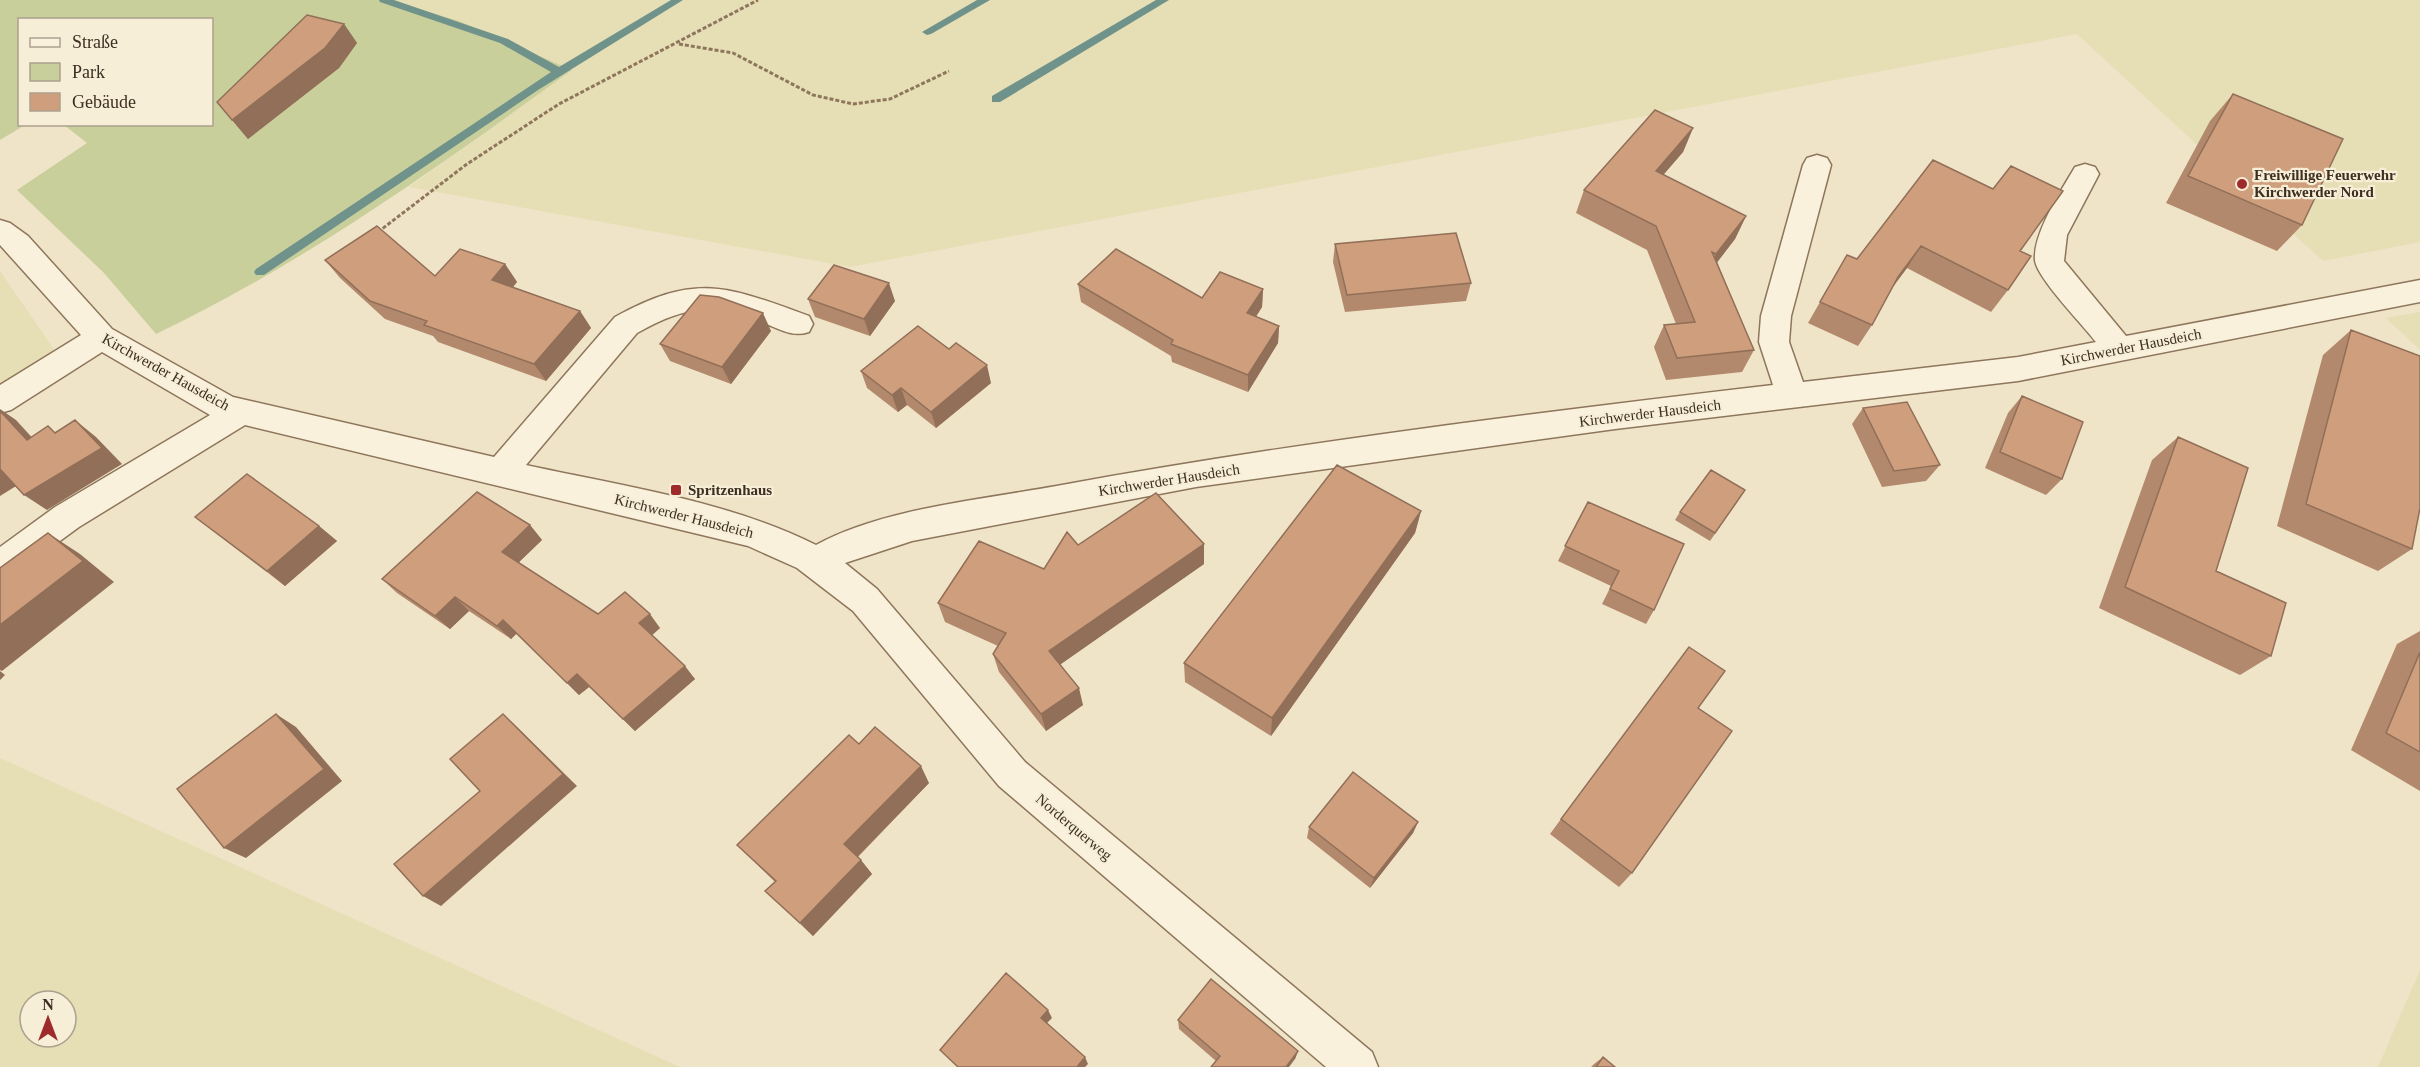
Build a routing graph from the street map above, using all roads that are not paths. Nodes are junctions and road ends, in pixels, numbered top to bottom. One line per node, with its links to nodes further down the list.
1 (1817, 165): 8 (street)
2 (2085, 174): 7 (street)
3 (0, 230): 6 (street, Kirchwerder Hausdeich)
4 (2420, 291): 7 (street, Kirchwerder Hausdeich)
5 (798, 324): 11 (street)
6 (101, 337): 9 (street); 10 (street, Kirchwerder Hausdeich)
7 (2119, 349): 8 (street, Kirchwerder Hausdeich)
8 (1792, 396): 12 (street, Kirchwerder Hausdeich)
9 (0, 401)
10 (241, 412): 11 (street, Kirchwerder Hausdeich); 13 (street)
11 (500, 473): 12 (street, Kirchwerder Hausdeich)
12 (818, 561): 14 (street, Norderquerweg)
13 (0, 566)
14 (1357, 1067)

